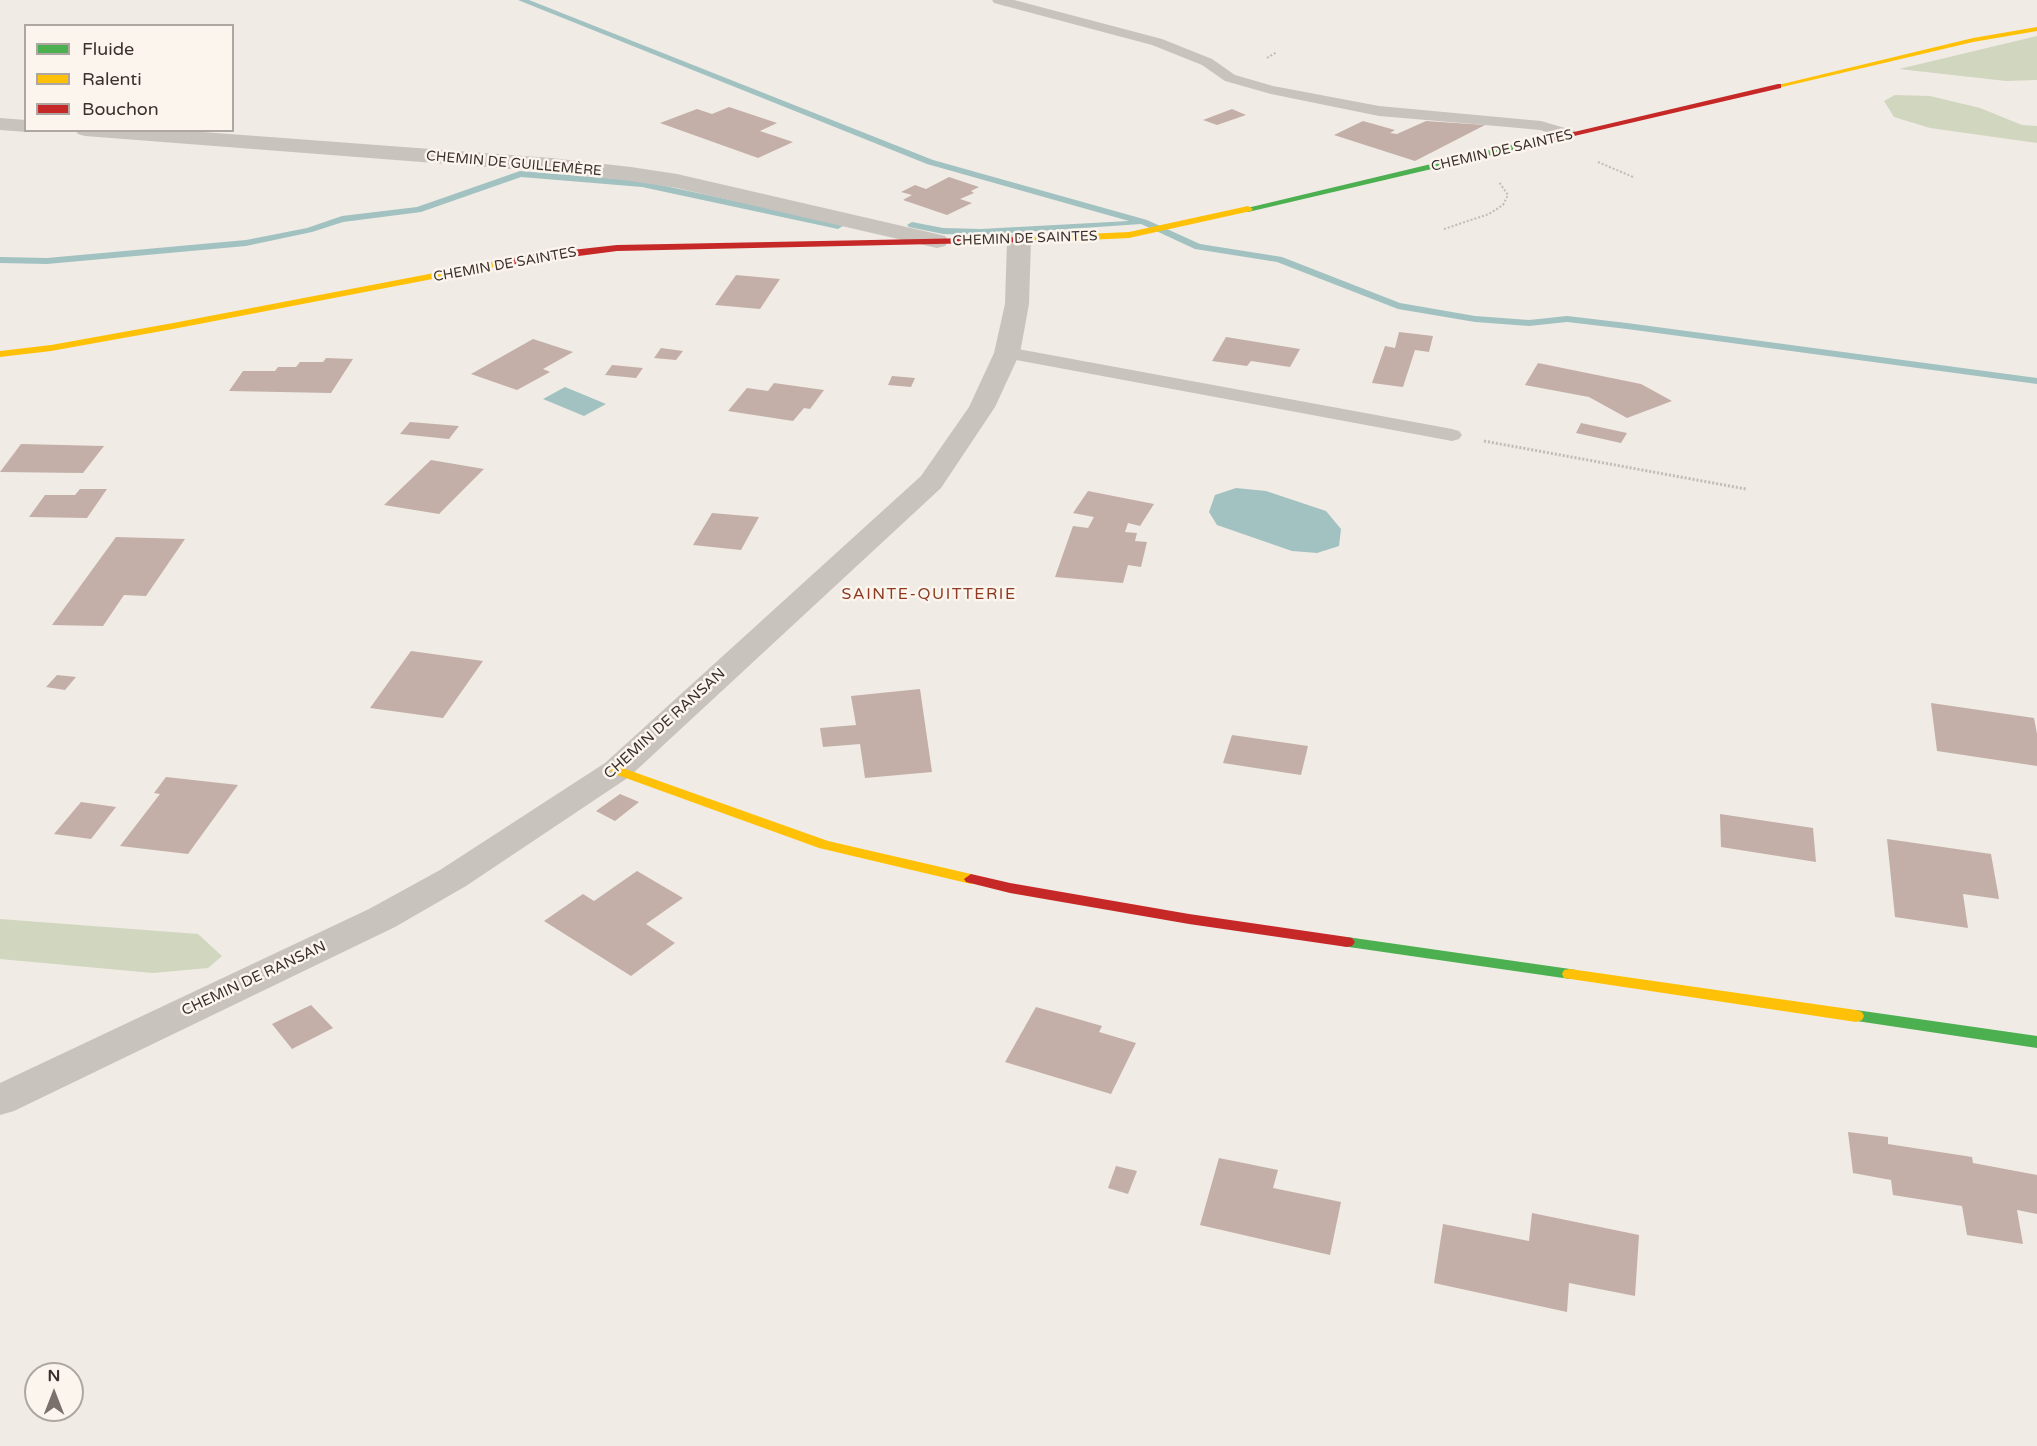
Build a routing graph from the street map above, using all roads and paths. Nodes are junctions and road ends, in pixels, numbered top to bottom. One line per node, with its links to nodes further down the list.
1 (999, 0): 6 (lane)
2 (2037, 29): 6 (street, CHEMIN DE SAINTES)
3 (0, 124): 4 (street)
4 (24, 126)
5 (112, 132): 10 (street, CHEMIN DE GUILLEMÈRE)
6 (1570, 134): 7 (street, CHEMIN DE SAINTES)
7 (1448, 163): 8 (path); 9 (street, CHEMIN DE SAINTES)
8 (1443, 229)
9 (1019, 240): 10 (street, CHEMIN DE SAINTES); 12 (street, CHEMIN DE RANSAN)
10 (937, 241): 11 (street, CHEMIN DE SAINTES)
11 (0, 354)
12 (1007, 354): 13 (lane); 15 (street, CHEMIN DE RANSAN)
13 (1452, 435): 14 (path)
14 (1746, 489)
15 (617, 770): 16 (street); 17 (street, CHEMIN DE RANSAN)
16 (2037, 1042)
17 (0, 1100)

